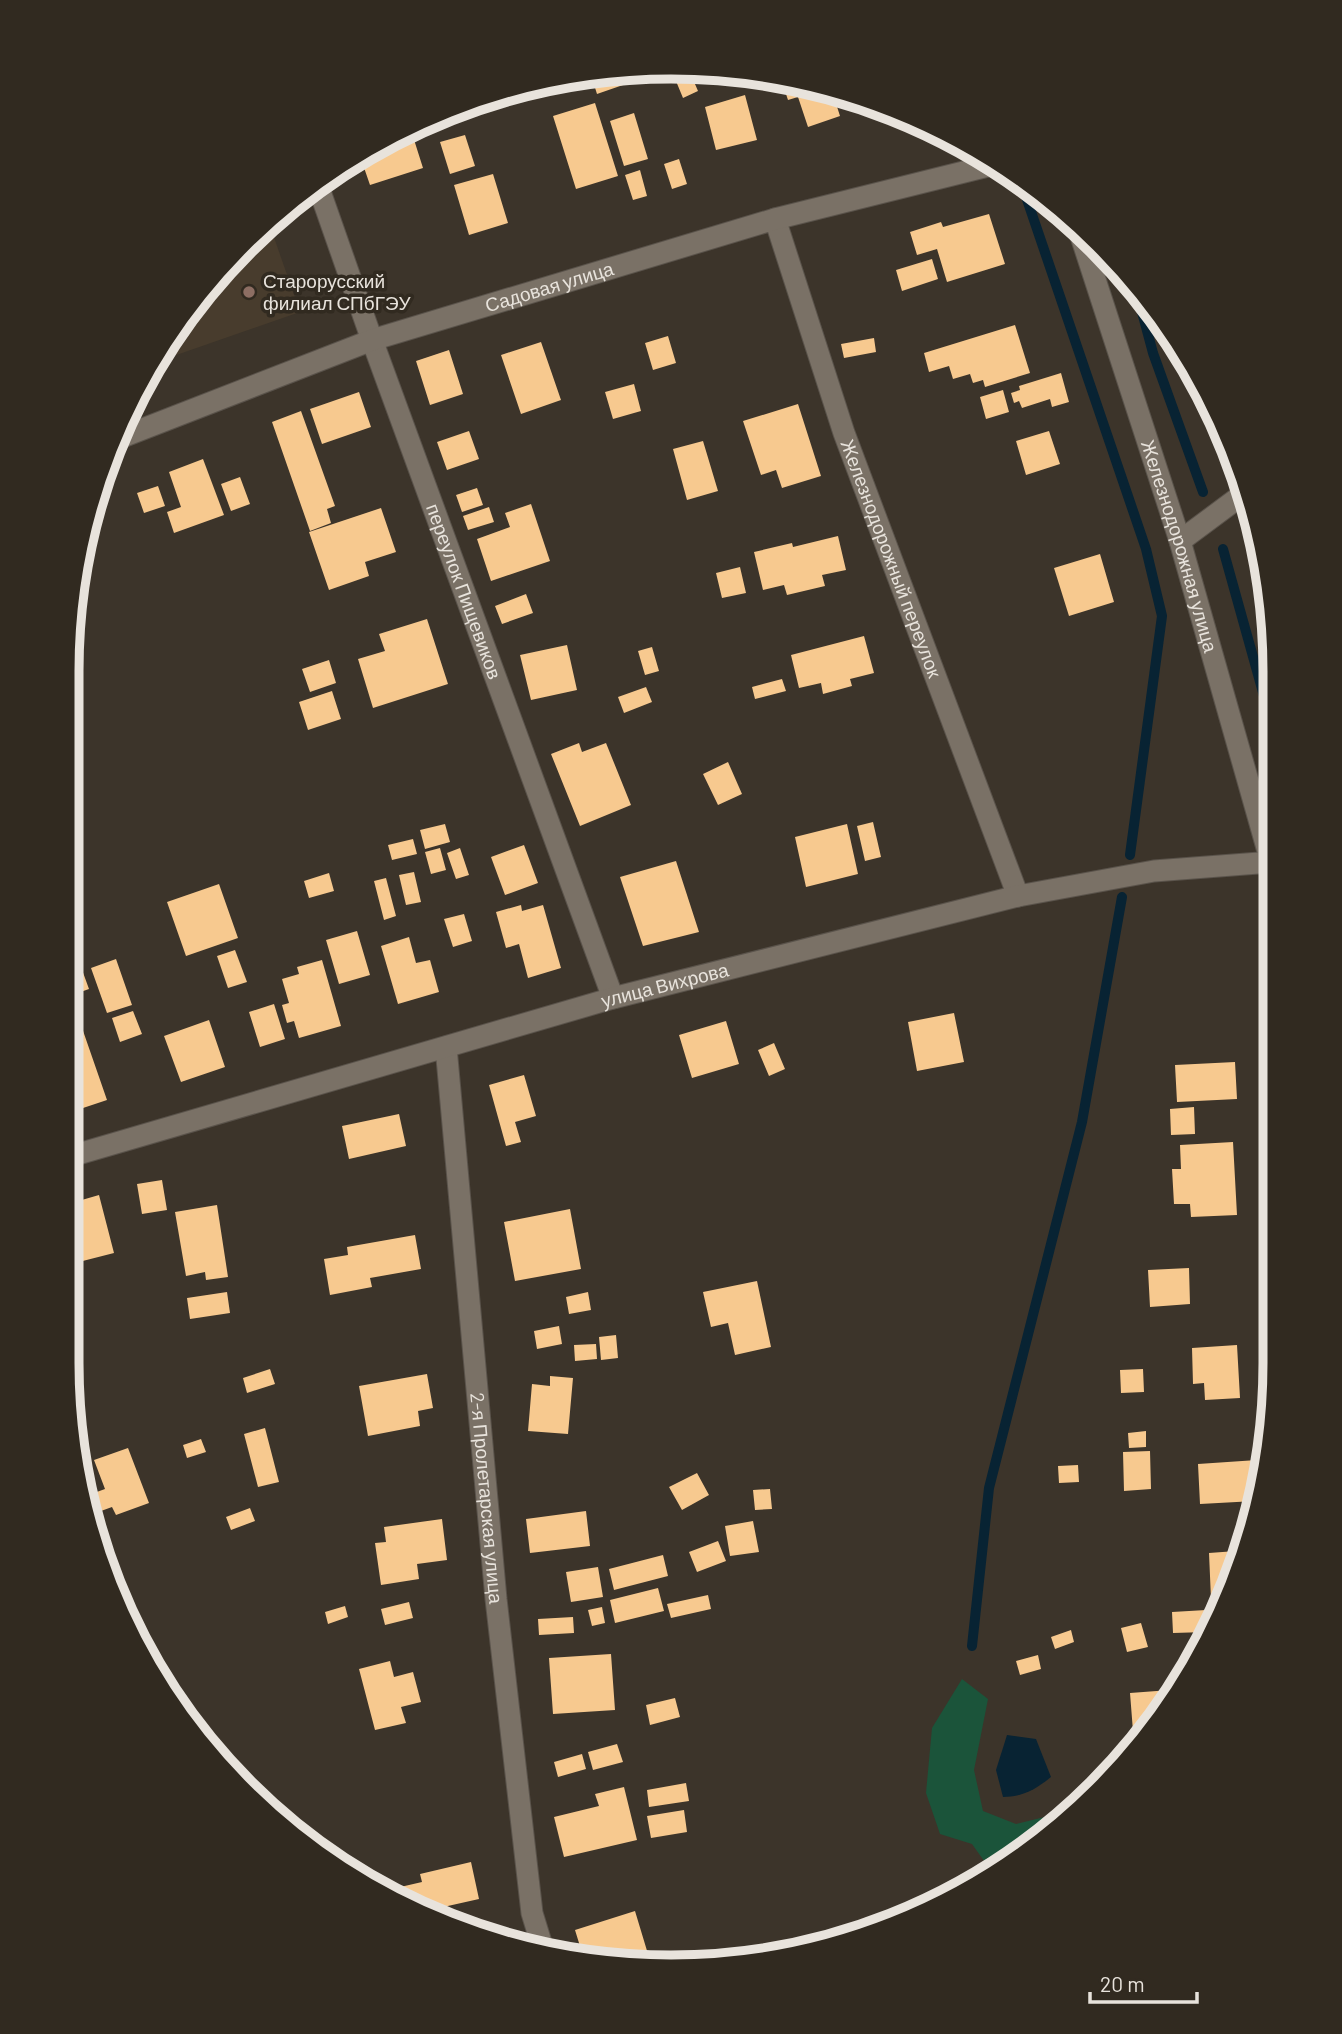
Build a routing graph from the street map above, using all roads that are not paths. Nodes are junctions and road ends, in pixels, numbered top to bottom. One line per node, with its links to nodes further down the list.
1 (982, 168): 3 (street, Садовая улица)
2 (321, 194): 5 (street, переулок Пищевиков)
3 (775, 219): 5 (street, Садовая улица); 11 (street, Железнодорожный переулок)
4 (1084, 247): 8 (street, Железнодорожная улица)
5 (372, 340): 6 (street, Садовая улица); 12 (street, переулок Пищевиков)
6 (128, 435)
7 (1237, 499): 8 (street)
8 (1180, 541): 9 (street, Железнодорожная улица)
9 (1263, 829)
10 (1263, 865): 11 (street, улица Вихрова)
11 (1018, 896): 12 (street, улица Вихрова)
12 (613, 998): 13 (street, улица Вихрова)
13 (446, 1047): 14 (street, улица Вихрова); 15 (street, 2-я Пролетарская улица)
14 (79, 1154)
15 (541, 1941)

